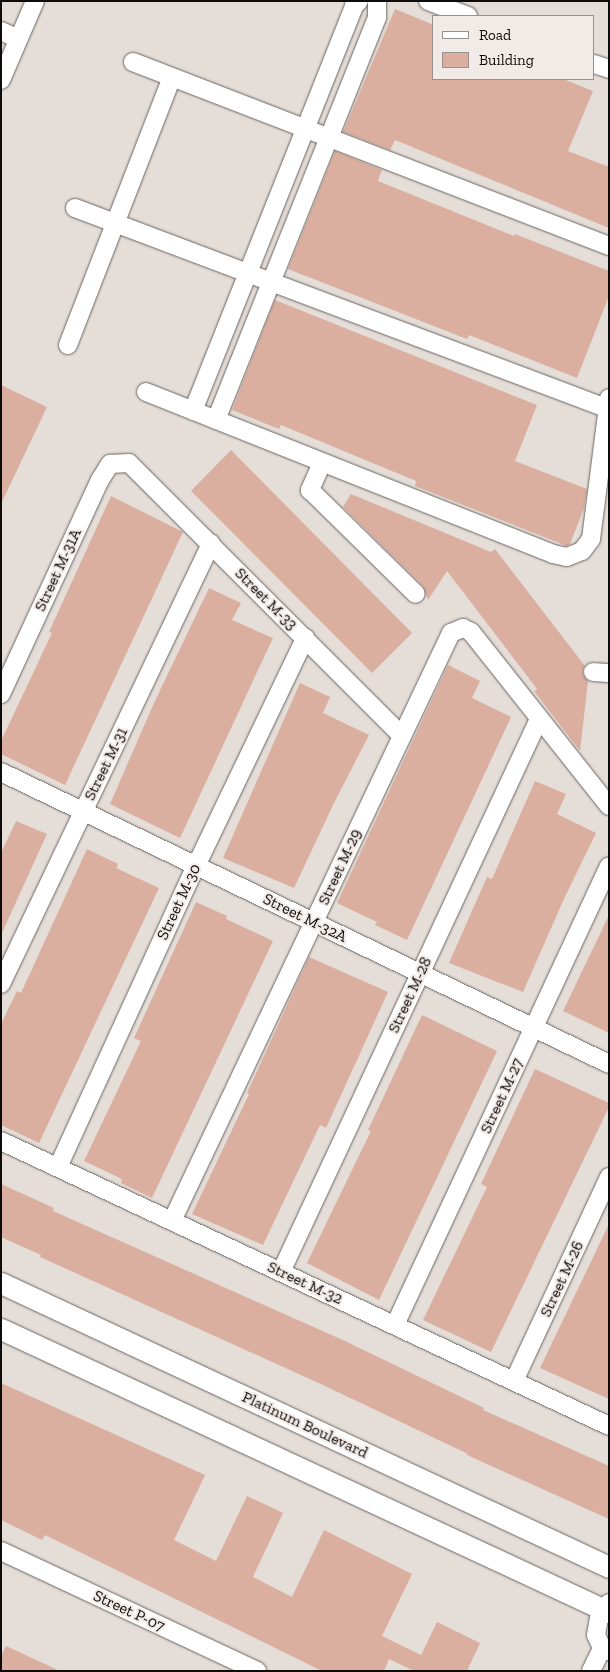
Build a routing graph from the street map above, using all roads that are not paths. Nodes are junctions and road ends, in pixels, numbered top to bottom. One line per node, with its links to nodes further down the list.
1 (35, 1): 7 (street)
2 (359, 1): 13 (street)
3 (377, 1): 14 (street)
4 (428, 1): 5 (street)
5 (465, 15)
6 (1, 31): 7 (street)
7 (18, 39): 12 (street)
8 (133, 62): 11 (street)
9 (595, 64): 10 (street)
10 (609, 69)
11 (172, 76): 13 (street); 16 (street)
12 (1, 80)
13 (305, 129): 14 (street); 18 (street)
14 (329, 138): 17 (street); 19 (street)
15 (75, 208): 16 (street)
16 (115, 224): 18 (street); 20 (street)
17 (609, 246)
18 (248, 273): 19 (street); 23 (street)
19 (271, 282): 22 (street); 24 (street)
20 (68, 345)
21 (146, 392): 23 (street)
22 (607, 403): 26 (street)
23 (192, 411): 24 (street)
24 (216, 420): 26 (street)
25 (129, 463): 27 (street, Street M-33); 30 (street, Street M-31A)
26 (322, 463): 28 (street)
27 (211, 544): 29 (street, Street M-33); 35 (street, Street M-31)
28 (416, 594)
29 (305, 638): 32 (street, Street M-33); 36 (street, Street M-30)
30 (1, 694)
31 (539, 719): 32 (street, Street M-29); 34 (street); 39 (street, Street M-28)
32 (402, 736): 38 (street, Street M-29)
33 (1, 772): 35 (street, Street M-32A)
34 (609, 806)
35 (83, 811): 36 (street, Street M-32A); 40 (street, Street M-31)
36 (196, 866): 38 (street, Street M-32A); 44 (street, Street M-30)
37 (609, 866): 41 (street, Street M-27)
38 (314, 922): 39 (street, Street M-32A); 46 (street, Street M-29)
39 (420, 973): 41 (street, Street M-32A); 47 (street, Street M-28)
40 (1, 984)
41 (534, 1028): 42 (street, Street M-32A); 49 (street, Street M-27)
42 (609, 1064)
43 (1, 1141): 44 (street, Street M-32)
44 (58, 1168): 46 (street, Street M-32)
45 (609, 1177): 51 (street, Street M-26)
46 (172, 1221): 47 (street, Street M-32)
47 (281, 1272): 49 (street, Street M-32)
48 (1, 1283): 54 (street, Platinum Boulevard)
49 (395, 1325): 51 (street, Street M-32)
50 (1, 1329): 55 (street)
51 (514, 1381): 52 (street, Street M-32)
52 (609, 1426)
53 (1, 1551): 57 (street, Street P-07)
54 (609, 1567)
55 (607, 1608): 56 (street)
56 (605, 1649): 58 (street)
57 (251, 1670)
58 (591, 1671)

